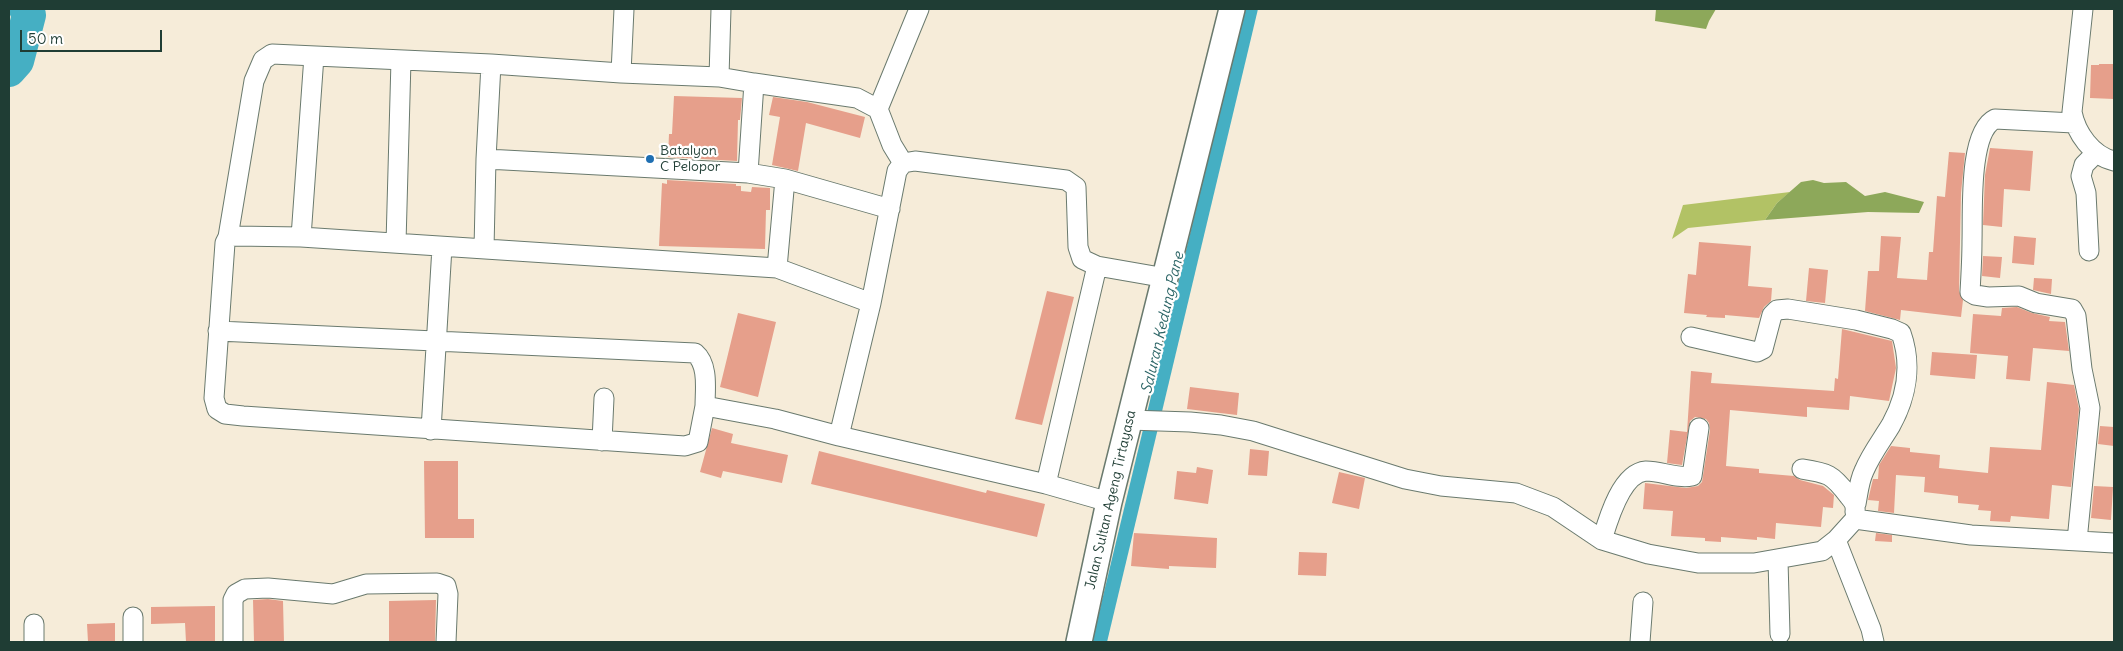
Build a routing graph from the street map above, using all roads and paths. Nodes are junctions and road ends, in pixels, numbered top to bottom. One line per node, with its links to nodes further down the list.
1 (624, 9): 9 (street)
2 (721, 9): 10 (street)
3 (919, 9): 12 (street)
4 (1232, 9): 29 (main road, Jalan Sultan Ageng Tirtayasa)
5 (2083, 9): 13 (street)
6 (314, 56): 7 (street); 21 (street); 22 (street)
7 (401, 60): 8 (street); 23 (street)
8 (491, 64): 9 (street); 15 (street)
9 (621, 73): 10 (street)
10 (719, 76): 11 (street)
11 (754, 83): 12 (street); 18 (street)
12 (878, 109): 17 (street)
13 (2074, 123): 14 (street); 47 (street)
14 (2096, 153): 16 (street); 26 (street)
15 (486, 159): 18 (street); 25 (street)
16 (2114, 161)
17 (904, 163): 20 (street); 27 (street)
18 (748, 173): 19 (street)
19 (785, 179): 20 (street); 28 (street)
20 (890, 209): 30 (street)
21 (228, 237): 22 (street); 31 (street)
22 (301, 237): 23 (street)
23 (396, 243): 24 (street)
24 (442, 247): 25 (street); 33 (street)
25 (484, 249): 28 (street)
26 (2089, 251)
27 (1098, 266): 29 (street); 42 (street)
28 (777, 268): 30 (street)
29 (1166, 278): 36 (main road, Jalan Sultan Ageng Tirtayasa)
30 (871, 303): 39 (street)
31 (218, 331): 33 (street); 38 (street)
32 (1691, 337): 44 (street)
33 (437, 342): 35 (street); 38 (street)
34 (604, 398): 40 (street)
35 (705, 406): 39 (street); 40 (street)
36 (1135, 421): 43 (main road, Jalan Sultan Ageng Tirtayasa); 45 (street)
37 (1699, 428): 45 (street)
38 (431, 430): 40 (street)
39 (839, 436): 42 (street)
40 (602, 441)
41 (1802, 469): 44 (street)
42 (1046, 484): 43 (street)
43 (1109, 502): 56 (main road, Jalan Sultan Ageng Tirtayasa)
44 (1855, 512): 46 (street); 47 (street)
45 (1602, 540): 49 (street)
46 (1836, 540): 49 (street); 58 (street)
47 (2077, 541): 48 (street)
48 (2114, 543)
49 (1778, 560): 52 (street)
50 (1643, 602): 57 (street)
51 (133, 617): 53 (street)
52 (1780, 634)
53 (133, 642)
54 (233, 642): 55 (street)
55 (446, 642)
56 (1079, 642)
57 (1640, 642)
58 (1874, 642)

